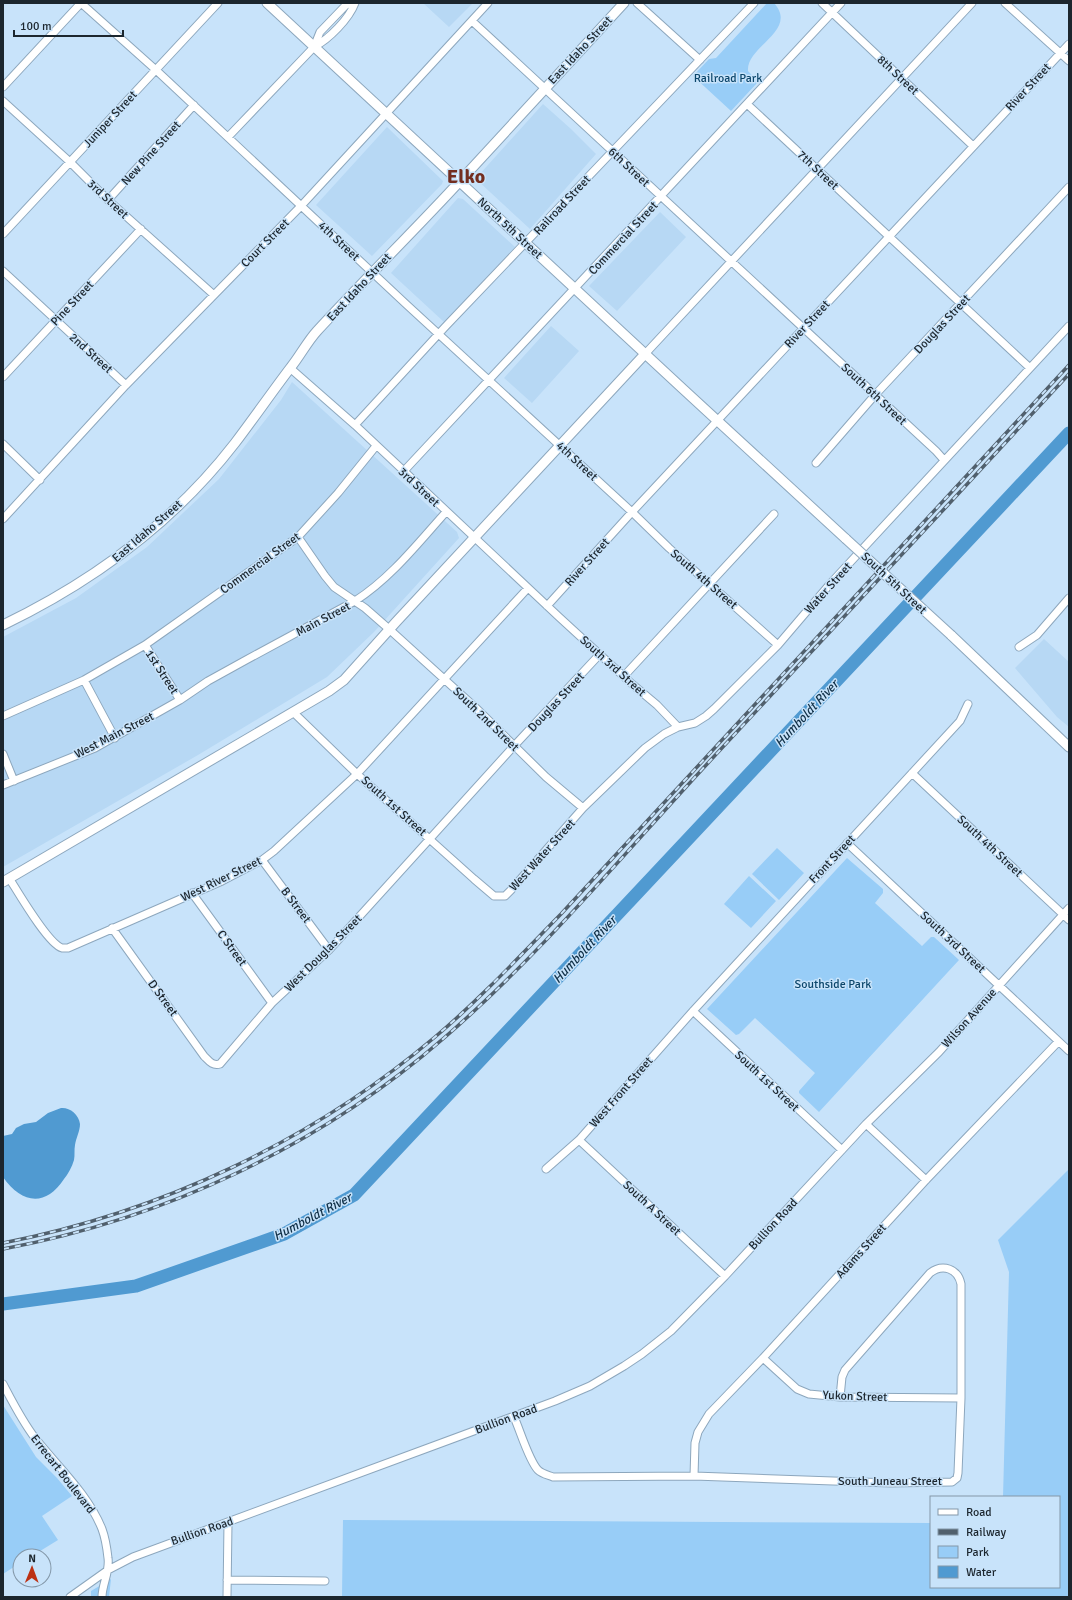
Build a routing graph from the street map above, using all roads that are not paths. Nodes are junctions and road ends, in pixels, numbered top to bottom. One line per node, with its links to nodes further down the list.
1 (81, 3): 21 (street, 4th Street); 23 (street)
2 (218, 3): 21 (street, Juniper Street)
3 (267, 3): 17 (main road, North 5th Street)
4 (350, 3): 17 (street)
5 (355, 3): 17 (street)
6 (488, 3): 15 (street, Court Street)
7 (624, 3): 24 (main road, East Idaho Street)
8 (637, 3): 19 (street)
9 (754, 3): 19 (street, Railroad Street)
10 (822, 3): 14 (street, 8th Street)
11 (841, 3): 14 (street, Commercial Street)
12 (972, 3): 22 (street)
13 (1005, 3): 18 (street)
14 (832, 13): 22 (street, 8th Street); 26 (street, Commercial Street)
15 (472, 21): 24 (street, 6th Street); 28 (street, Court Street)
16 (1069, 44): 18 (street, River Street)
17 (314, 47): 28 (main road, North 5th Street); 29 (street)
18 (1060, 53): 20 (street); 30 (street, River Street)
19 (700, 60): 31 (street, Railroad Street)
20 (1069, 61)
21 (156, 70): 27 (street, 4th Street); 32 (street, Juniper Street)
22 (901, 79): 30 (street, 8th Street); 33 (street)
23 (3, 88)
24 (544, 89): 31 (street, 6th Street); 34 (main road, East Idaho Street)
25 (3, 101): 32 (street, 3rd Street)
26 (747, 104): 33 (street, 7th Street); 36 (street, Commercial Street)
27 (194, 106): 29 (street, 4th Street); 37 (street, New Pine Street)
28 (386, 113): 34 (main road, North 5th Street); 38 (street, Court Street)
29 (228, 137): 38 (street, 4th Street)
30 (973, 146): 41 (street, River Street)
31 (612, 151): 36 (street, 6th Street); 42 (street, Railroad Street)
32 (70, 162): 37 (street, 3rd Street); 40 (street, Juniper Street)
33 (817, 170): 41 (street, 7th Street); 43 (street)
34 (460, 181): 42 (main road, North 5th Street); 45 (main road, East Idaho Street)
35 (1069, 187): 48 (street, Douglas Street)
36 (662, 197): 43 (street, 6th Street); 46 (street, Commercial Street)
37 (108, 200): 39 (street, 3rd Street)
38 (301, 206): 45 (street, 4th Street); 47 (street, Court Street)
39 (140, 229): 47 (street, 3rd Street); 49 (street, Pine Street)
40 (3, 234)
41 (889, 236): 48 (street, 7th Street); 51 (street, River Street)
42 (526, 243): 46 (main road, North 5th Street); 52 (street, Railroad Street)
43 (731, 262): 51 (street, 6th Street); 53 (street)
44 (3, 271): 49 (street, 2nd Street)
45 (373, 272): 52 (street, 4th Street); 54 (main road, East Idaho Street)
46 (575, 288): 53 (main road, North 5th Street); 57 (street, Commercial Street)
47 (214, 295): 58 (street, Court Street)
48 (961, 303): 55 (street, 7th Street); 59 (street, Douglas Street)
49 (56, 321): 56 (street, Pine Street); 58 (street, 2nd Street)
50 (1069, 326): 55 (street, Water Street)
51 (803, 328): 59 (street, South 6th Street); 60 (street, River Street)
52 (439, 334): 57 (street, 4th Street); 61 (street, Railroad Street)
53 (645, 354): 60 (main road, North 5th Street); 63 (main road)
54 (290, 368): 61 (street, 3rd Street); 80 (main road, East Idaho Street)
55 (1030, 368): 65 (street, Water Street)
56 (3, 377)
57 (490, 380): 63 (street, 4th Street); 67 (street, Commercial Street)
58 (126, 385): 68 (street, Court Street)
59 (875, 395): 65 (street, South 6th Street); 66 (street, Douglas Street)
60 (717, 421): 70 (street, River Street); 96 (main road, South 5th Street, bridge)
61 (355, 426): 64 (street, 3rd Street)
62 (3, 444): 68 (street)
63 (560, 445): 70 (street, 4th Street); 74 (main road)
64 (376, 446): 67 (street, 3rd Street); 73 (street, Commercial Street)
65 (944, 460): 83 (street, Water Street)
66 (816, 463)
67 (404, 472): 69 (street, 3rd Street)
68 (40, 480): 72 (street, Court Street)
69 (446, 512): 74 (street, 3rd Street); 78 (street, Main Street)
70 (632, 512): 75 (street, South 4th Street); 79 (street, River Street)
71 (774, 514): 75 (street)
72 (3, 518)
73 (298, 537): 78 (street); 82 (street, Commercial Street)
74 (474, 538): 76 (street, 3rd Street); 81 (main road)
75 (709, 585): 83 (street, South 4th Street); 86 (street)
76 (528, 588): 79 (street, 3rd Street); 87 (street)
77 (1069, 598): 84 (street)
78 (355, 601): 81 (street); 89 (street, Main Street)
79 (547, 606): 85 (street, South 3rd Street)
80 (3, 625)
81 (389, 629): 87 (street, South 2nd Street); 91 (main road)
82 (145, 645): 88 (street, Commercial Street); 89 (street, 1st Street)
83 (778, 645): 93 (street, Water Street)
84 (1019, 647)
85 (600, 654): 86 (street, South 3rd Street); 95 (street, Douglas Street)
86 (624, 676): 93 (street, South 3rd Street)
87 (444, 678): 95 (street, South 2nd Street); 99 (street)
88 (84, 680): 92 (street, Commercial Street); 94 (street)
89 (180, 700): 94 (street, West Main Street)
90 (968, 704): 98 (street, Front Street)
91 (293, 712): 99 (street, South 1st Street); 106 (main road)
92 (3, 716)
93 (678, 727): 102 (street, Water Street)
94 (114, 738): 100 (street, West Main Street)
95 (514, 746): 102 (street, South 2nd Street); 103 (street, Douglas Street)
96 (1069, 747)
97 (3, 754): 100 (street)
98 (912, 773): 104 (street, Front Street); 110 (street, South 4th Street)
99 (357, 774): 103 (street, South 1st Street); 105 (street, West River Street)
100 (14, 781): 101 (street, West Main Street)
101 (3, 785)
102 (583, 808): 108 (street, West Water Street)
103 (430, 839): 108 (street, South 1st Street); 112 (street, West Douglas Street)
104 (847, 843): 113 (street, South 3rd Street); 115 (street, Front Street)
105 (262, 860): 107 (street, West River Street); 112 (street, B Street)
106 (6, 880): 111 (street, West River Street)
107 (192, 893): 111 (street, West River Street); 114 (street, C Street)
108 (498, 897)
109 (1069, 908): 110 (street, Wilson Avenue)
110 (1066, 917): 113 (street, Wilson Avenue)
111 (112, 928): 118 (street, D Street)
112 (329, 950): 114 (street, West Douglas Street)
113 (999, 985): 116 (street, South 3rd Street); 119 (street, Wilson Avenue)
114 (272, 1003): 118 (street, West Douglas Street)
115 (692, 1011): 120 (street, West Front Street); 121 (street, South 1st Street)
116 (1058, 1042): 117 (street, South 3rd Street); 123 (street, Adams Street)
117 (1069, 1051)
118 (216, 1065)
119 (866, 1124): 121 (street, Bullion Road); 123 (street)
120 (579, 1140): 122 (street, West Front Street); 124 (street, South A Street)
121 (842, 1150): 124 (street, Bullion Road)
122 (546, 1169)
123 (926, 1180): 125 (street, Adams Street)
124 (725, 1276): 129 (street, Bullion Road)
125 (763, 1358): 127 (street, Yukon Street); 130 (street, Adams Street)
126 (3, 1384): 132 (street, Errecart Boulevard)
127 (840, 1397): 128 (street, Yukon Street); 128 (street, South Juneau Street)
128 (961, 1398): 130 (street, South Juneau Street)
129 (514, 1417): 130 (street, South Juneau Street); 131 (street, Bullion Road)
130 (694, 1476)
131 (228, 1522): 132 (street, Bullion Road); 133 (street)
132 (108, 1570): 135 (street, Bullion Road); 136 (street)
133 (227, 1580): 134 (street); 137 (street)
134 (324, 1581)
135 (70, 1597)
136 (102, 1597)
137 (227, 1597)

